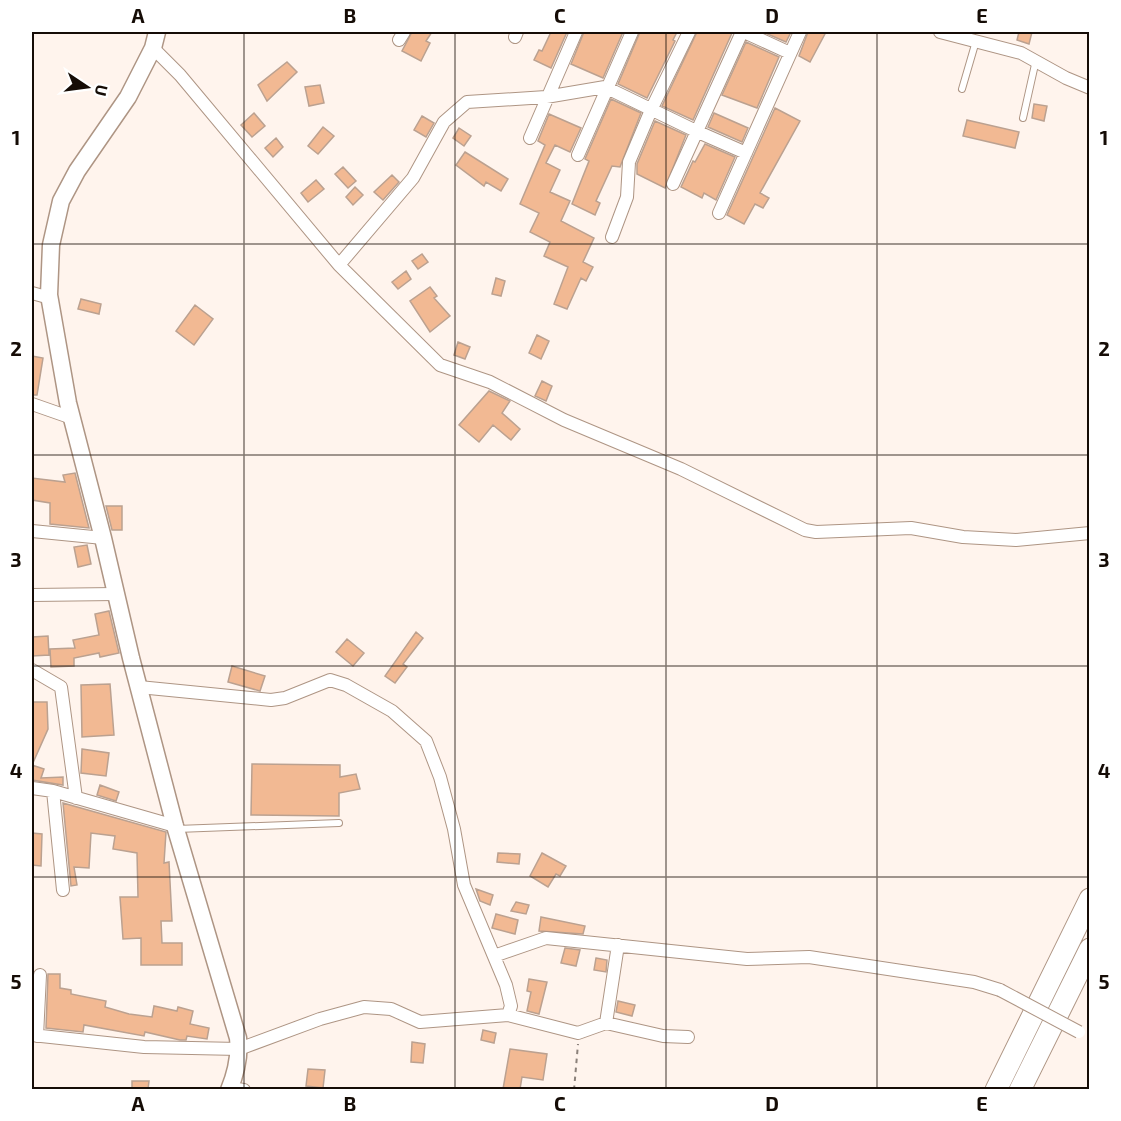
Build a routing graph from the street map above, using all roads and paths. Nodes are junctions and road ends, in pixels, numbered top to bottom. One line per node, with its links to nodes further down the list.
1 (576, 32): 14 (street)
2 (632, 32): 11 (street)
3 (689, 32): 15 (street)
4 (743, 32): 9 (street); 17 (street)
5 (800, 32): 9 (street)
6 (940, 32): 8 (street)
7 (155, 40): 24 (street); 26 (street)
8 (976, 40): 10 (street); 12 (lane)
9 (790, 53): 19 (street)
10 (1036, 59): 13 (street); 16 (lane)
11 (605, 87): 14 (street); 15 (street); 20 (street)
12 (962, 88)
13 (1089, 88)
14 (546, 97): 18 (street); 24 (street)
15 (651, 110): 17 (street); 23 (street)
16 (1023, 118)
17 (698, 132): 19 (street); 21 (street)
18 (530, 138)
19 (746, 153): 22 (street)
20 (578, 155)
21 (673, 184)
22 (719, 213)
23 (612, 237)
24 (339, 265): 30 (street)
25 (32, 293): 26 (street)
26 (50, 298): 28 (street)
27 (32, 404): 28 (street)
28 (72, 418): 31 (street)
29 (32, 531): 31 (street)
30 (1089, 533)
31 (103, 537): 32 (street)
32 (115, 594): 33 (street); 35 (street)
33 (32, 595)
34 (32, 670): 38 (street)
35 (139, 687): 40 (street); 45 (street)
36 (32, 788): 37 (street)
37 (53, 791): 38 (street); 41 (street)
38 (76, 798): 40 (street)
39 (339, 823): 40 (lane)
40 (176, 827): 53 (street)
41 (63, 890)
42 (1089, 899): 56 (highway)
43 (618, 945): 45 (street); 48 (street); 50 (street, bridge)
44 (1089, 949): 57 (highway)
45 (494, 956): 47 (street)
46 (40, 975): 51 (street)
47 (508, 1015): 49 (street); 53 (street)
48 (606, 1023): 49 (street); 52 (street)
49 (578, 1033): 55 (path)
50 (1084, 1034)
51 (34, 1035): 53 (street)
52 (688, 1037)
53 (239, 1049): 54 (street)
54 (234, 1089)
55 (574, 1089)
56 (996, 1089)
57 (1020, 1089)

